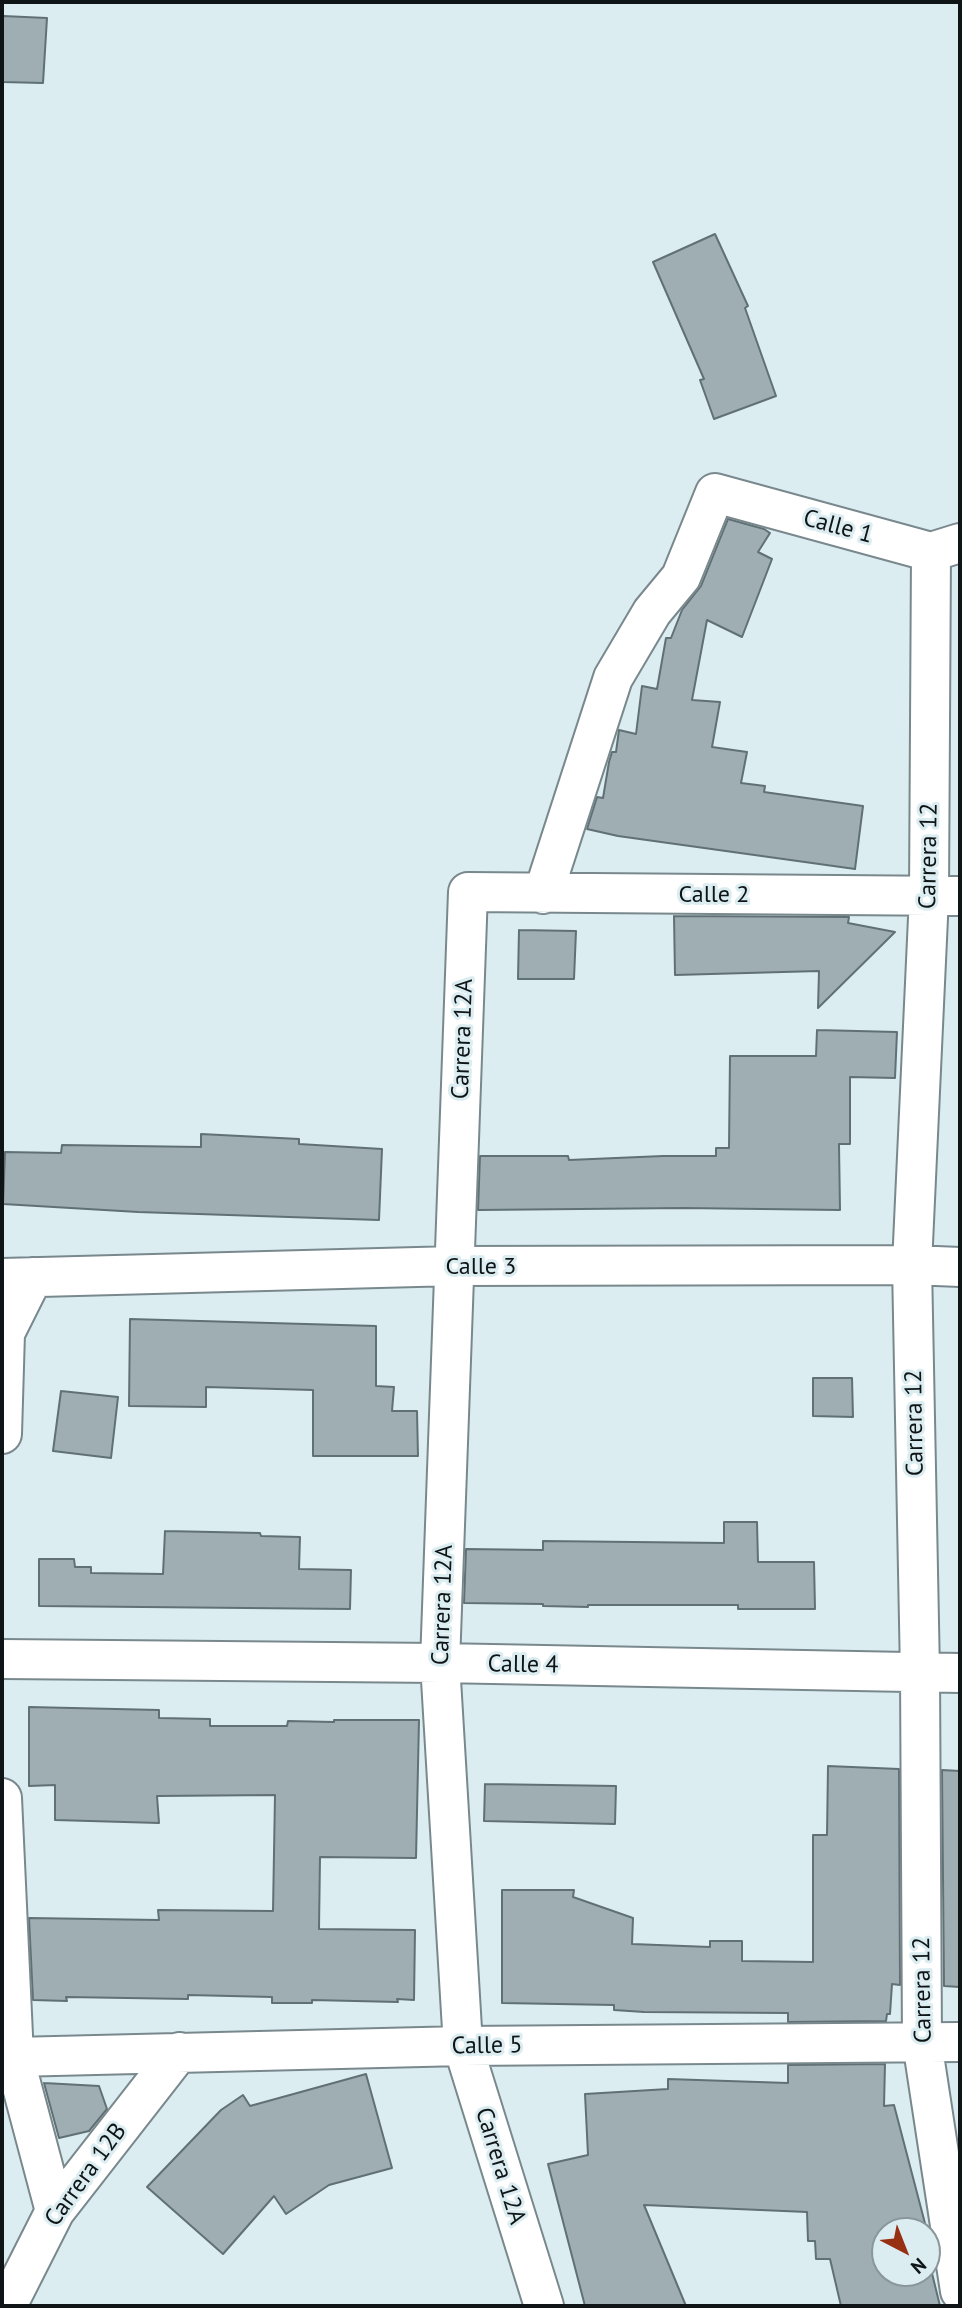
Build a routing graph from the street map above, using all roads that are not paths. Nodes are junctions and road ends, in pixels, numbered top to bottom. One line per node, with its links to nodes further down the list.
1 (946, 548): 3 (street, Calle 1); 4 (street, Carrera 12)
2 (468, 892): 3 (street, Calle 2); 6 (street, Carrera 12A)
3 (543, 894): 4 (street, Calle 2)
4 (945, 896): 5 (street, Carrera 12)
5 (912, 1265): 6 (street, Calle 3); 7 (street, Calle 3); 12 (street, Carrera 12)
6 (455, 1266): 8 (street, Calle 3); 11 (street, Carrera 12A)
7 (960, 1267)
8 (18, 1278): 9 (street)
9 (2, 1434)
10 (2, 1659): 11 (street, Calle 4)
11 (440, 1663): 12 (street, Calle 4); 17 (street, Carrera 12A)
12 (920, 1673): 13 (street, Calle 4); 15 (street, Carrera 12)
13 (960, 1673)
14 (2, 1798): 19 (street)
15 (922, 2042): 16 (street, Calle 5); 17 (street, Calle 5); 21 (street, Carrera 12)
16 (960, 2042)
17 (463, 2046): 18 (street, Calle 5); 23 (street, Carrera 12A)
18 (179, 2052): 19 (street, Calle 5); 20 (street, Carrera 12B)
19 (13, 2057): 20 (street)
20 (55, 2211): 22 (street, Carrera 12B)
21 (960, 2291)
22 (7, 2306)
23 (544, 2306)

